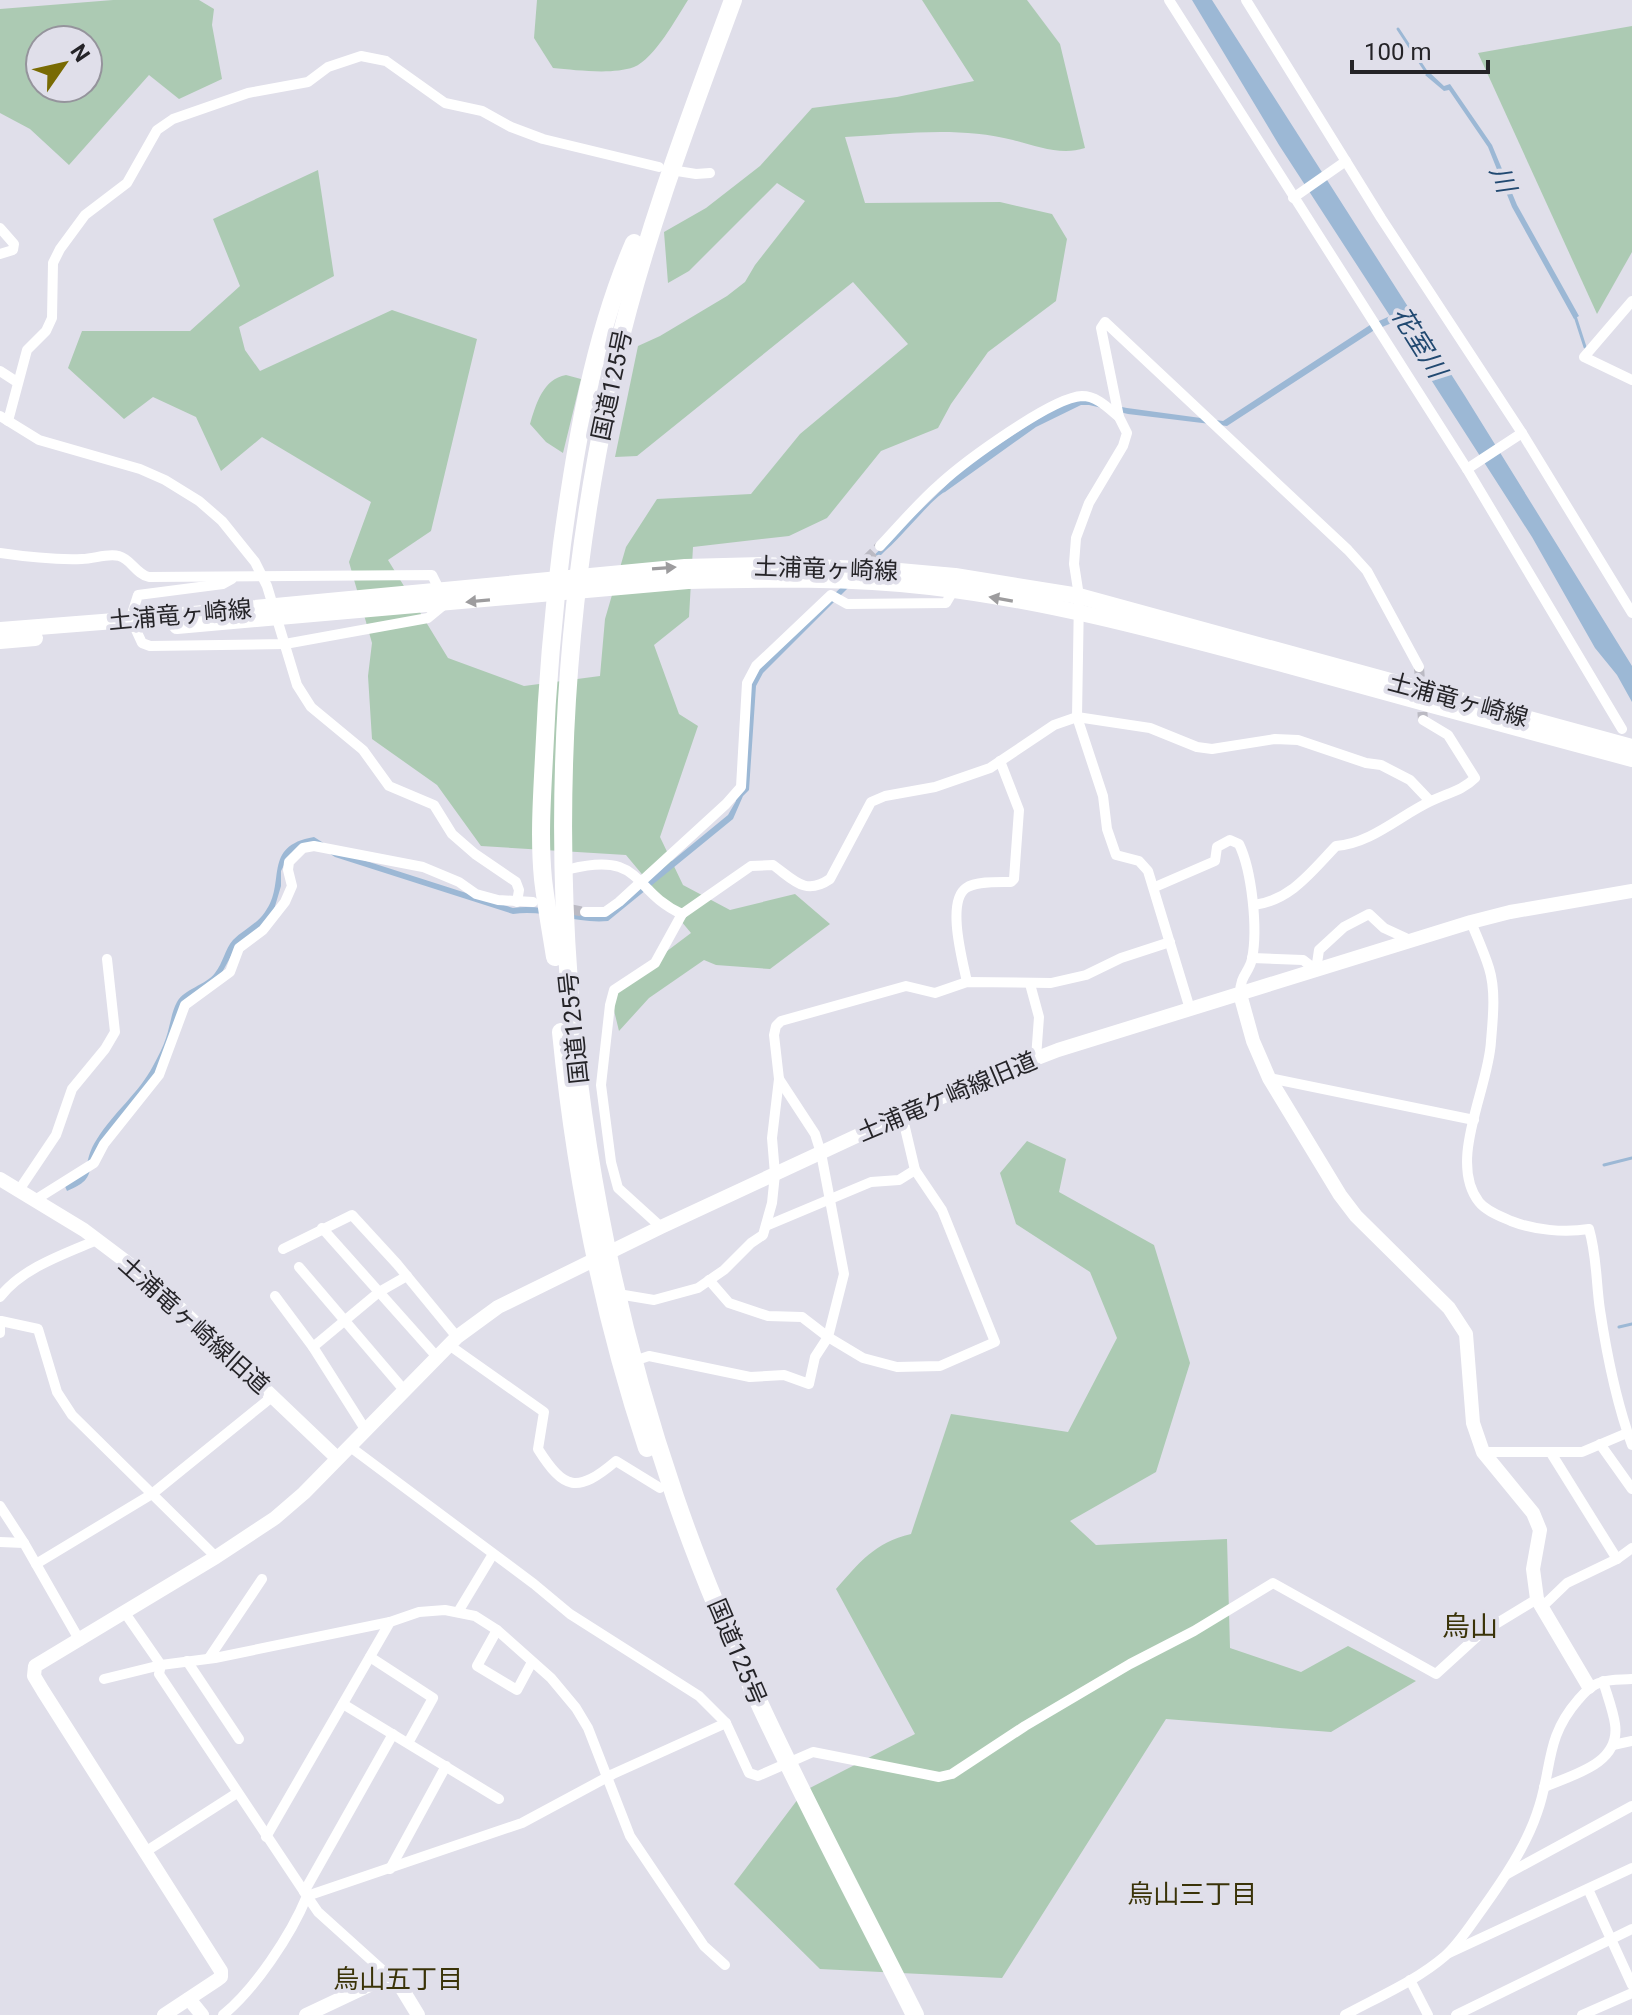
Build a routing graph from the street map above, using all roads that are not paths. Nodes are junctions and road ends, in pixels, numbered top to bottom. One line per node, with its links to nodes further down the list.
1 (1169, 0): 7 (street)
2 (1246, 0): 4 (street)
3 (726, 1): 5 (highway, 国道125号)
4 (1346, 161): 7 (street); 17 (street)
5 (665, 169): 6 (street); 9 (highway, 国道125号); 14 (street)
6 (710, 173)
7 (1293, 198): 18 (street)
8 (0, 228): 10 (street)
9 (641, 241): 23 (highway); 24 (highway); 53 (highway, 国道125号)
10 (0, 254)
11 (1632, 301): 13 (street)
12 (0, 371): 14 (street)
13 (1632, 380)
14 (17, 382): 16 (street)
15 (1119, 417): 19 (street); 27 (street); 33 (street)
16 (4, 419): 22 (street)
17 (1522, 433): 18 (street); 28 (street)
18 (1467, 469): 36 (street)
19 (880, 546)
20 (0, 553): 21 (street)
21 (235, 577): 22 (street); 29 (street)
22 (265, 582): 26 (street); 31 (street)
23 (585, 583): 24 (main road, 土浦竜ヶ崎線); 25 (main road, 土浦竜ヶ崎線); 27 (main road, 土浦竜ヶ崎線, one-way to 27); 41 (highway)
24 (557, 586): 26 (main road, 土浦竜ヶ崎線); 53 (highway)
25 (953, 591): 27 (main road, 土浦竜ヶ崎線, one-way to 25); 42 (street)
26 (442, 596): 29 (main road, 土浦竜ヶ崎線); 31 (street)
27 (1079, 604): 34 (street); 37 (main road, 土浦竜ヶ崎線); 38 (main road, 土浦竜ヶ崎線)
28 (1632, 613)
29 (133, 625): 30 (main road, 土浦竜ヶ崎線); 31 (street); 32 (main road, 土浦竜ヶ崎線)
30 (0, 630)
31 (284, 639): 45 (street)
32 (0, 641)
33 (1419, 667)
34 (1077, 717): 39 (street); 40 (street); 43 (street)
35 (1423, 720): 40 (street)
36 (1622, 729)
37 (1632, 747)
38 (1632, 759)
39 (1000, 761): 49 (street); 57 (street)
40 (1430, 801): 47 (street)
41 (570, 869): 42 (street); 53 (highway)
42 (641, 881): 48 (street); 49 (street)
43 (1155, 887): 47 (street); 52 (street)
44 (1632, 891): 50 (street, 土浦竜ケ崎線旧道)
45 (517, 902): 46 (street); 71 (street)
46 (533, 902)
47 (1254, 905): 54 (street)
48 (585, 912)
49 (682, 914): 74 (street)
50 (1471, 922): 51 (street, 土浦竜ケ崎線旧道); 65 (street)
51 (1410, 940): 56 (street, 土浦竜ケ崎線旧道); 56 (street)
52 (1170, 942): 58 (street); 60 (street)
53 (561, 956): 78 (highway, 国道125号)
54 (1252, 958): 56 (street); 59 (street)
55 (107, 959): 70 (street)
56 (1316, 970): 59 (street, 土浦竜ケ崎線旧道)
57 (967, 982): 58 (street); 63 (street)
58 (1030, 984): 61 (street)
59 (1240, 994): 60 (street, 土浦竜ケ崎線旧道); 62 (street)
60 (1190, 1009): 61 (street, 土浦竜ケ崎線旧道)
61 (1036, 1058): 64 (street, 土浦竜ケ崎線旧道)
62 (1269, 1078): 65 (street); 101 (street)
63 (779, 1079): 66 (street); 68 (street)
64 (902, 1115): 66 (street, 土浦竜ケ崎線旧道); 67 (street)
65 (1474, 1120): 97 (street)
66 (821, 1153): 68 (street, 土浦竜ケ崎線旧道); 72 (street)
67 (915, 1170): 72 (street); 89 (street)
68 (775, 1174): 73 (street); 74 (street, 土浦竜ケ崎線旧道)
69 (0, 1179): 70 (street, 土浦竜ヶ崎線旧道)
70 (19, 1190): 71 (street, 土浦竜ヶ崎線旧道)
71 (35, 1200): 76 (street, 土浦竜ヶ崎線旧道)
72 (830, 1201): 73 (street); 89 (street)
73 (766, 1226): 81 (street)
74 (661, 1227): 78 (street, 土浦竜ケ崎線旧道)
75 (322, 1228): 77 (street); 80 (street); 82 (street)
76 (97, 1240): 85 (street); 95 (street, 土浦竜ヶ崎線旧道)
77 (283, 1249)
78 (602, 1256): 83 (highway, 国道125号); 90 (street, 土浦竜ケ崎線旧道); 104 (highway, 国道125号)
79 (299, 1267): 87 (street)
80 (407, 1276): 82 (street); 90 (street)
81 (709, 1280): 83 (street); 89 (street)
82 (379, 1292): 87 (street); 92 (street)
83 (618, 1294): 93 (highway, 国道125号)
84 (275, 1296): 91 (street)
85 (0, 1297)
86 (0, 1321): 88 (street); 106 (street)
87 (344, 1321): 91 (street); 94 (street)
88 (0, 1333)
89 (828, 1337): 93 (street)
90 (453, 1341): 92 (street, 土浦竜ケ崎線旧道); 104 (street)
91 (313, 1347): 96 (street)
92 (437, 1357): 94 (street, 土浦竜ケ崎線旧道)
93 (634, 1361): 166 (highway, 国道125号)
94 (404, 1390): 96 (street, 土浦竜ケ崎線旧道)
95 (273, 1396): 103 (street, 土浦竜ヶ崎線旧道); 106 (street)
96 (365, 1429): 100 (street, 土浦竜ケ崎線旧道)
97 (1627, 1433): 98 (street); 99 (street)
98 (1600, 1444): 102 (street); 105 (street)
99 (1632, 1445)
100 (349, 1446): 103 (street, 土浦竜ケ崎線旧道); 111 (street)
101 (1483, 1452): 102 (street); 116 (street)
102 (1551, 1453): 113 (street)
103 (337, 1458): 112 (street, 土浦竜ケ崎線旧道)
104 (660, 1488): 165 (highway, 国道125号)
105 (1632, 1489)
106 (152, 1494): 112 (street); 114 (street)
107 (0, 1506): 109 (street)
108 (0, 1542): 109 (street)
109 (24, 1543): 114 (street)
110 (1632, 1548): 113 (street)
111 (493, 1554): 117 (street); 131 (street)
112 (216, 1557): 118 (street, 土浦竜ケ崎線旧道)
113 (1617, 1559): 116 (street)
114 (36, 1564): 121 (street)
115 (262, 1579): 123 (street)
116 (1539, 1604): 129 (street); 131 (street)
117 (458, 1612): 119 (street); 120 (street)
118 (125, 1613): 121 (street, 土浦竜ケ崎線旧道); 126 (street)
119 (390, 1622): 122 (street); 123 (street)
120 (497, 1630): 125 (street); 125 (street)
121 (80, 1641): 144 (street, 土浦竜ケ崎線旧道)
122 (370, 1657): 130 (street); 135 (street)
123 (209, 1658): 124 (street)
124 (187, 1661): 126 (street); 133 (street)
125 (532, 1662): 138 (street)
126 (161, 1665): 127 (street); 140 (street)
127 (104, 1679)
128 (1632, 1679): 129 (street)
129 (1596, 1684): 136 (street); 139 (street)
130 (343, 1704): 132 (street); 143 (street)
131 (726, 1723): 138 (street)
132 (393, 1734): 135 (street); 149 (street)
133 (239, 1739)
134 (1632, 1741): 136 (street)
135 (408, 1743): 137 (street)
136 (1613, 1745): 139 (street)
137 (446, 1766): 141 (street); 146 (street)
138 (605, 1778): 146 (street); 153 (street)
139 (1544, 1787): 147 (street)
140 (237, 1793): 143 (street); 144 (street)
141 (499, 1799)
142 (1632, 1806): 147 (street)
143 (266, 1837): 149 (street)
144 (145, 1852): 158 (street, 土浦竜ケ崎線旧道)
145 (1632, 1868): 148 (street)
146 (390, 1869): 149 (street)
147 (1505, 1875): 152 (street)
148 (1588, 1889): 151 (street); 152 (street)
149 (305, 1894): 154 (street); 162 (street)
150 (1632, 1929): 151 (street)
151 (1612, 1939): 156 (street); 169 (street)
152 (1446, 1955): 155 (street)
153 (725, 1965)
154 (389, 1976): 163 (street); 164 (street)
155 (1410, 1980): 167 (street); 168 (street)
156 (1632, 1985)
157 (1632, 1993): 159 (street)
158 (189, 1999): 160 (street); 161 (street)
159 (1587, 2014)
160 (164, 2015)
161 (202, 2015)
162 (223, 2015)
163 (306, 2015)
164 (418, 2015)
165 (902, 2015)
166 (915, 2015)
167 (1345, 2015)
168 (1428, 2015)
169 (1456, 2015)

